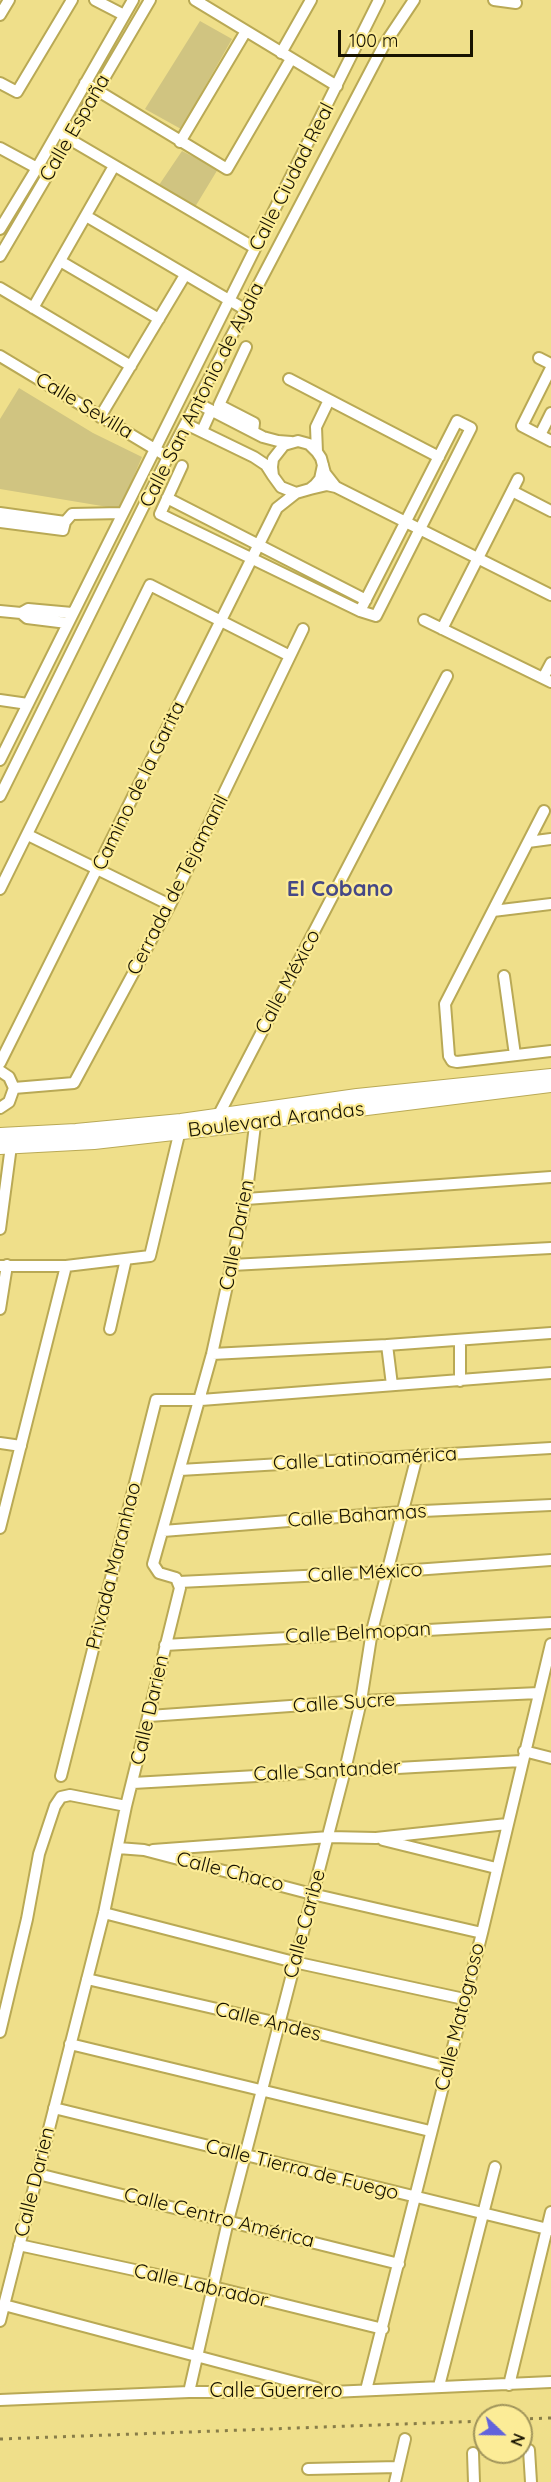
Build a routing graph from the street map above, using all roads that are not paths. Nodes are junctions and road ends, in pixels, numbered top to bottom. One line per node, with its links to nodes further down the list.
1 (9, 0): 12 (street)
2 (72, 0): 17 (street)
3 (95, 0): 13 (street)
4 (133, 0): 13 (street, Calle España)
5 (150, 0): 20 (street, Calle España)
6 (195, 0): 14 (street)
7 (379, 0): 19 (street, Calle Ciudad Real)
8 (414, 0): 36 (street, Calle San Antonio de Ayala)
9 (494, 0): 11 (street)
10 (309, 1): 15 (street)
11 (516, 3)
12 (0, 15)
13 (124, 15): 18 (street, Calle España)
14 (246, 31): 15 (street); 23 (street)
15 (281, 53): 16 (street)
16 (291, 59): 19 (street); 23 (street)
17 (0, 83)
18 (85, 83): 20 (street); 21 (street, Calle España)
19 (337, 86): 29 (street, Calle Ciudad Real)
20 (96, 90): 22 (street, Calle España); 23 (street)
21 (57, 132): 22 (street); 26 (street, Calle España)
22 (68, 139): 25 (street); 30 (street, Calle España)
23 (180, 142)
24 (0, 148): 26 (street)
25 (114, 166): 27 (street); 29 (street)
26 (37, 168): 28 (street, Calle España)
27 (86, 216): 31 (street); 32 (street)
28 (0, 229)
29 (255, 248): 34 (street, Calle Ciudad Real)
30 (0, 256)
31 (60, 261): 35 (street); 37 (street)
32 (184, 275): 34 (street); 37 (street)
33 (0, 288): 35 (street)
34 (229, 300): 36 (street); 56 (street, Calle Ciudad Real)
35 (33, 308): 41 (street)
36 (246, 310): 45 (street, Calle San Antonio de Ayala)
37 (159, 319): 41 (street)
38 (246, 347): 52 (street)
39 (0, 356): 48 (street, Calle Sevilla)
40 (539, 358): 42 (street)
41 (131, 366): 48 (street)
42 (551, 366): 53 (street)
43 (289, 379): 44 (street)
44 (329, 400): 50 (street); 59 (street)
45 (197, 403): 46 (street); 49 (street, Calle San Antonio de Ayala)
46 (212, 411): 51 (street); 52 (street)
47 (551, 413): 53 (street)
48 (100, 417): 56 (street, Calle Sevilla)
49 (186, 424): 51 (street); 58 (street, Calle San Antonio de Ayala)
50 (316, 427): 55 (street); 57 (street)
51 (202, 431): 62 (street)
52 (253, 432): 55 (street)
53 (540, 435): 54 (street)
54 (551, 441)
55 (295, 442): 57 (street); 62 (street)
56 (154, 449): 58 (street, Calle Sevilla); 72 (street, Calle Ciudad Real)
57 (317, 452): 60 (street)
58 (168, 457): 83 (street, Calle San Antonio de Ayala)
59 (439, 457): 74 (street); 76 (street)
60 (322, 465): 64 (street); 65 (street)
61 (182, 466): 68 (street)
62 (274, 479): 67 (street); 69 (street, Camino de la Garita)
63 (518, 479): 66 (street)
64 (336, 487): 65 (street); 74 (street)
65 (310, 489): 67 (street)
66 (512, 490): 70 (street); 79 (street)
67 (296, 493): 69 (street, Camino de la Garita)
68 (168, 498): 77 (street); 78 (street)
69 (277, 508): 77 (street, Camino de la Garita)
70 (551, 511)
71 (0, 513): 73 (street)
72 (122, 513): 73 (street); 80 (street, Calle Ciudad Real)
73 (19, 520): 75 (street)
74 (406, 521): 76 (street); 82 (street)
75 (0, 522)
76 (420, 529): 79 (street); 85 (street)
77 (259, 544): 78 (street, Camino de la Garita); 82 (street)
78 (252, 559): 85 (street); 88 (street, Camino de la Garita)
79 (479, 559): 81 (street); 90 (street)
80 (82, 592): 83 (street); 86 (street, Calle Ciudad Real)
81 (551, 595)
82 (366, 600): 85 (street)
83 (97, 601): 98 (street, Calle San Antonio de Ayala)
84 (0, 611): 86 (street)
85 (360, 611)
86 (70, 618): 96 (street, Calle Ciudad Real)
87 (424, 620): 90 (street)
88 (221, 621): 91 (street); 100 (street); 103 (street, Camino de la Garita)
89 (303, 629): 91 (street, Cerrada de Tejamanil)
90 (442, 629): 94 (street)
91 (290, 656): 106 (street, Cerrada de Tejamanil)
92 (551, 663): 94 (street)
93 (447, 676): 120 (street, Calle México)
94 (547, 680)
95 (0, 700): 96 (street)
96 (27, 704): 97 (street, Calle Ciudad Real)
97 (1, 756)
98 (0, 796)
99 (544, 811): 102 (street)
100 (28, 835): 103 (street); 104 (street)
101 (551, 839): 102 (street)
102 (528, 842): 107 (street)
103 (98, 870): 106 (street); 111 (street, Camino de la Garita)
104 (0, 889)
105 (551, 904): 107 (street)
106 (170, 905): 115 (street, Cerrada de Tejamanil)
107 (493, 911): 110 (street)
108 (504, 976): 110 (street)
109 (551, 1051): 110 (street)
110 (515, 1055)
111 (0, 1063)
112 (0, 1071): 115 (street)
113 (551, 1076): 116 (main road, Boulevard Arandas)
114 (551, 1085): 118 (main road, Boulevard Arandas)
115 (14, 1088): 117 (street)
116 (357, 1096): 118 (street); 119 (main road, Boulevard Arandas)
117 (0, 1108)
118 (365, 1108): 119 (main road, Boulevard Arandas)
119 (256, 1118): 120 (main road, Boulevard Arandas); 125 (street, Calle Darien)
120 (214, 1123): 121 (main road, Boulevard Arandas)
121 (181, 1127): 122 (main road, Boulevard Arandas); 123 (main road, Boulevard Arandas); 128 (street)
122 (0, 1135)
123 (6, 1146): 126 (street)
124 (551, 1177): 125 (street)
125 (246, 1199): 129 (street, Calle Darien)
126 (0, 1229)
127 (551, 1248): 129 (street)
128 (126, 1258): 131 (street); 133 (street)
129 (232, 1265): 137 (street, Calle Darien)
130 (3, 1266): 131 (street); 132 (street)
131 (66, 1266): 143 (street)
132 (0, 1309)
133 (110, 1329)
134 (551, 1333): 135 (street)
135 (460, 1341): 136 (street); 139 (street)
136 (387, 1345): 137 (street); 140 (street)
137 (212, 1354): 141 (street, Calle Darien)
138 (551, 1373): 139 (street)
139 (460, 1381): 140 (street)
140 (392, 1385): 141 (street)
141 (201, 1400): 146 (street, Calle Darien); 164 (street, Privada Maranhao)
142 (0, 1443): 143 (street)
143 (21, 1446): 149 (street)
144 (551, 1448): 145 (street, Calle Latinoamérica)
145 (417, 1456): 146 (street, Calle Latinoamérica); 148 (street, Calle Caribe)
146 (180, 1470): 150 (street, Calle Darien)
147 (551, 1505): 148 (street, Calle Bahamas)
148 (402, 1512): 150 (street, Calle Bahamas); 152 (street, Calle Caribe)
149 (0, 1528)
150 (163, 1531): 153 (street, Calle Darien)
151 (551, 1560): 152 (street, Calle México)
152 (387, 1572): 153 (street, Calle México); 155 (street, Calle Caribe)
153 (179, 1582): 157 (street, Calle Darien)
154 (551, 1623): 155 (street, Calle Belmopan)
155 (372, 1631): 157 (street, Calle Belmopan); 159 (street, Calle Caribe)
156 (551, 1644): 158 (street, Calle Matogroso)
157 (165, 1645): 160 (street, Calle Darien)
158 (539, 1693): 159 (street, Calle Sucre); 161 (street, Calle Matogroso)
159 (361, 1701): 160 (street, Calle Sucre); 163 (street, Calle Caribe)
160 (149, 1716): 165 (street, Calle Darien)
161 (523, 1756): 162 (street, Calle Santander); 163 (street, Calle Santander); 167 (street, Calle Matogroso)
162 (551, 1758)
163 (345, 1770): 165 (street, Calle Santander); 168 (street, Calle Caribe)
164 (61, 1776)
165 (133, 1783): 166 (street, Calle Darien)
166 (126, 1806): 170 (street, Calle Darien); 180 (street)
167 (507, 1824): 169 (street); 172 (street, Calle Matogroso)
168 (329, 1837): 169 (street); 171 (street); 173 (street, Calle Caribe)
169 (376, 1838): 172 (street)
170 (118, 1848): 171 (street, Calle Chaco); 174 (street, Calle Darien)
171 (144, 1850): 173 (street, Calle Chaco)
172 (496, 1868): 175 (street, Calle Matogroso)
173 (312, 1894): 175 (street, Calle Chaco); 176 (street, Calle Caribe)
174 (104, 1913): 176 (street); 177 (street, Calle Darien)
175 (482, 1933): 178 (street, Calle Matogroso)
176 (294, 1962): 178 (street); 179 (street, Calle Caribe)
177 (87, 1979): 179 (street, Calle Andes); 181 (street, Calle Darien)
178 (464, 1999): 182 (street, Calle Matogroso)
179 (278, 2023): 182 (street, Calle Andes); 183 (street, Calle Caribe)
180 (0, 2032)
181 (70, 2044): 183 (street); 184 (street, Calle Darien)
182 (448, 2067): 185 (street, Calle Matogroso)
183 (262, 2089): 185 (street); 186 (street, Calle Caribe)
184 (54, 2108): 186 (street, Calle Tierra de Fuego); 188 (street, Calle Darien)
185 (430, 2131): 189 (street, Calle Matogroso)
186 (246, 2155): 189 (street, Calle Tierra de Fuego); 192 (street, Calle Caribe)
187 (495, 2167): 191 (street)
188 (38, 2174): 192 (street, Calle Centro América); 194 (street, Calle Darien)
189 (414, 2198): 191 (street, Calle Tierra de Fuego); 195 (street, Calle Matogroso)
190 (551, 2212): 193 (street)
191 (482, 2213): 193 (street, Calle Tierra de Fuego); 203 (street)
192 (228, 2221): 195 (street, Calle Centro América); 196 (street, Calle Caribe)
193 (549, 2230): 202 (street)
194 (19, 2246): 196 (street, Calle Labrador); 197 (street, Calle Darien)
195 (399, 2264): 199 (street, Calle Matogroso)
196 (213, 2287): 199 (street, Calle Labrador); 200 (street, Calle Caribe)
197 (4, 2305): 198 (street, Calle Darien); 200 (street)
198 (0, 2321)
199 (382, 2329): 204 (street, Calle Matogroso)
200 (197, 2354): 205 (street, Calle Caribe); 206 (street)
201 (551, 2382): 202 (street, Calle Guerrero)
202 (509, 2385): 203 (street, Calle Guerrero)
203 (439, 2386): 204 (street, Calle Guerrero)
204 (366, 2390): 206 (street, Calle Guerrero)
205 (189, 2392): 206 (street, Calle Guerrero); 207 (street, Calle Guerrero)
206 (332, 2392)
207 (0, 2400)
208 (405, 2439): 211 (street)
209 (473, 2464): 214 (street)
210 (530, 2464): 215 (street)
211 (399, 2467): 212 (street); 213 (street)
212 (308, 2469)
213 (395, 2482)
214 (474, 2482)
215 (531, 2482)

